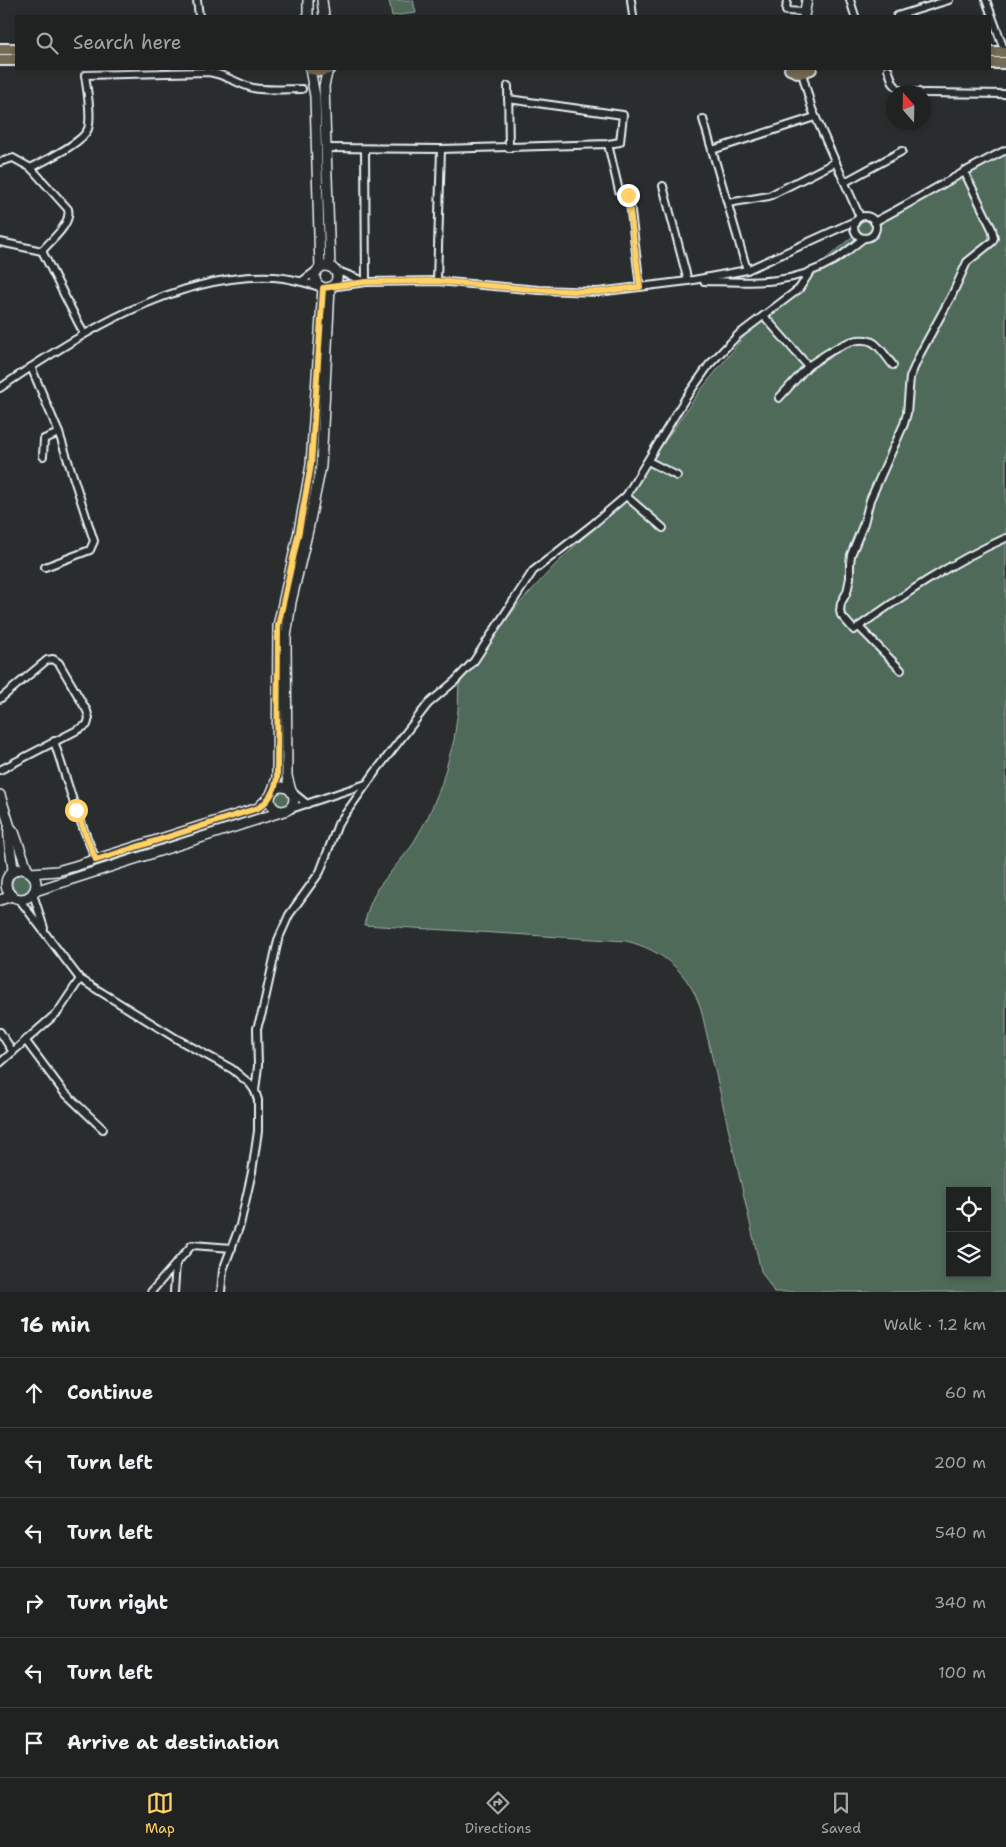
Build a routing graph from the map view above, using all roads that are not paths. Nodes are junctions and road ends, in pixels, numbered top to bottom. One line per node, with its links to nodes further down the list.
1 (197, 0): 11 (street)
2 (308, 0): 12 (street)
3 (322, 0): 13 (street)
4 (631, 0): 14 (street)
5 (787, 0): 10 (street)
6 (807, 0): 10 (street)
7 (850, 0): 15 (street)
8 (949, 0): 16 (street)
9 (986, 0): 20 (street)
10 (805, 14)
11 (199, 15)
12 (308, 15)
13 (324, 15)
14 (633, 15)
15 (855, 15)
16 (900, 15)
17 (0, 49): 18 (main road)
18 (15, 49)
19 (991, 52): 20 (main road)
20 (1006, 56): 23 (main road)
21 (0, 60): 22 (main road)
22 (15, 60)
23 (991, 63)
24 (311, 70): 60 (street)
25 (314, 70): 26 (main road)
26 (326, 70)
27 (329, 70): 40 (street)
28 (792, 70): 30 (main road)
29 (888, 70): 31 (street)
30 (807, 71): 37 (street)
31 (894, 85)
32 (508, 86): 36 (street)
33 (302, 89): 49 (street)
34 (931, 92): 35 (street)
35 (1006, 94)
36 (508, 99): 39 (street); 41 (street)
37 (815, 117): 44 (street); 48 (street)
38 (703, 119): 44 (street)
39 (608, 144): 41 (street); 68 (street)
40 (327, 148): 42 (street); 59 (street)
41 (509, 148): 43 (street)
42 (365, 149): 43 (street); 66 (street)
43 (441, 150): 64 (street)
44 (712, 150): 53 (street)
45 (1006, 150): 50 (street)
46 (902, 151): 51 (street)
47 (0, 162): 49 (street)
48 (836, 162): 51 (street); 53 (street)
49 (31, 168): 58 (street)
50 (964, 172): 55 (street); 84 (street)
51 (845, 182): 54 (street)
52 (663, 186): 65 (street)
53 (728, 203): 61 (street)
54 (858, 219): 55 (street); 56 (street); 61 (street)
55 (874, 222): 56 (street)
56 (864, 238): 62 (street)
57 (0, 242): 58 (street)
58 (42, 251): 70 (street)
59 (332, 268): 60 (street); 66 (street); 67 (street)
60 (319, 269): 63 (street); 67 (street)
61 (747, 270): 65 (street)
62 (810, 272): 65 (street); 69 (street)
63 (302, 281): 67 (street); 70 (street)
64 (437, 281): 66 (street); 68 (street)
65 (688, 281): 68 (street)
66 (366, 282): 67 (street)
67 (326, 287): 90 (street); 91 (street)
68 (640, 287)
69 (764, 316): 72 (street); 78 (street)
70 (84, 334): 73 (street)
71 (893, 364): 72 (street)
72 (808, 366): 75 (street)
73 (31, 367): 74 (street); 76 (street)
74 (0, 388)
75 (778, 398)
76 (59, 433): 77 (street); 83 (street)
77 (43, 456)
78 (648, 461): 79 (street); 80 (street)
79 (677, 476)
80 (626, 496): 81 (street); 89 (street)
81 (663, 528)
82 (1006, 538): 84 (street)
83 (45, 567)
84 (859, 627): 85 (street)
85 (901, 670)
86 (0, 699): 87 (street)
87 (54, 741): 88 (street); 96 (street)
88 (0, 770)
89 (366, 784): 93 (street); 109 (street)
90 (291, 791): 91 (street); 93 (street); 94 (street)
91 (271, 794): 94 (street); 96 (street)
92 (0, 795): 95 (street)
93 (307, 804): 94 (street)
94 (286, 810): 100 (street)
95 (10, 827): 97 (street); 98 (street)
96 (96, 860): 98 (street)
97 (13, 872): 98 (street); 99 (street)
98 (29, 872): 100 (street)
99 (4, 884): 101 (street)
100 (34, 892): 101 (street); 103 (street)
101 (15, 897): 102 (street); 103 (street)
102 (0, 900)
103 (46, 934): 104 (street)
104 (80, 978): 106 (street); 109 (street)
105 (0, 1032): 107 (street)
106 (25, 1040): 107 (street); 110 (street)
107 (13, 1052): 108 (street)
108 (0, 1063)
109 (255, 1092): 111 (street)
110 (103, 1129)
111 (232, 1248): 112 (street); 115 (street)
112 (176, 1263): 113 (street); 114 (street)
113 (151, 1292)
114 (174, 1292)
115 (220, 1292)

